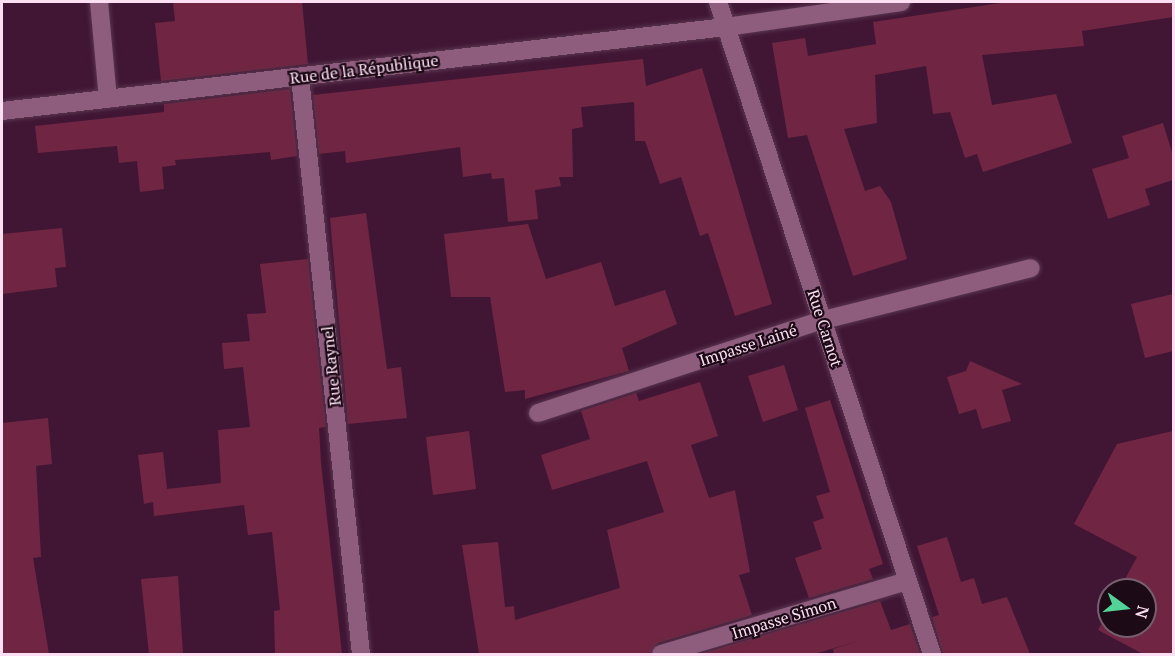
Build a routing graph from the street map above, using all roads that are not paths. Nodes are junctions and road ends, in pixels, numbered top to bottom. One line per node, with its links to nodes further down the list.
1 (99, 2): 6 (street)
2 (718, 2): 4 (street, Rue Carnot)
3 (901, 2): 4 (street, Rue de la République)
4 (726, 27): 5 (street, Rue de la République); 9 (street, Rue Carnot)
5 (300, 77): 6 (street, Rue de la République); 12 (street, Rue Raynel)
6 (108, 99): 7 (street, Rue de la République)
7 (2, 111)
8 (1030, 268): 9 (street, Impasse Lainé)
9 (823, 320): 10 (street, Impasse Lainé); 11 (street, Rue Carnot)
10 (538, 413)
11 (908, 581): 13 (street, Impasse Simon); 14 (street, Rue Carnot)
12 (361, 654)
13 (661, 654)
14 (932, 654)

